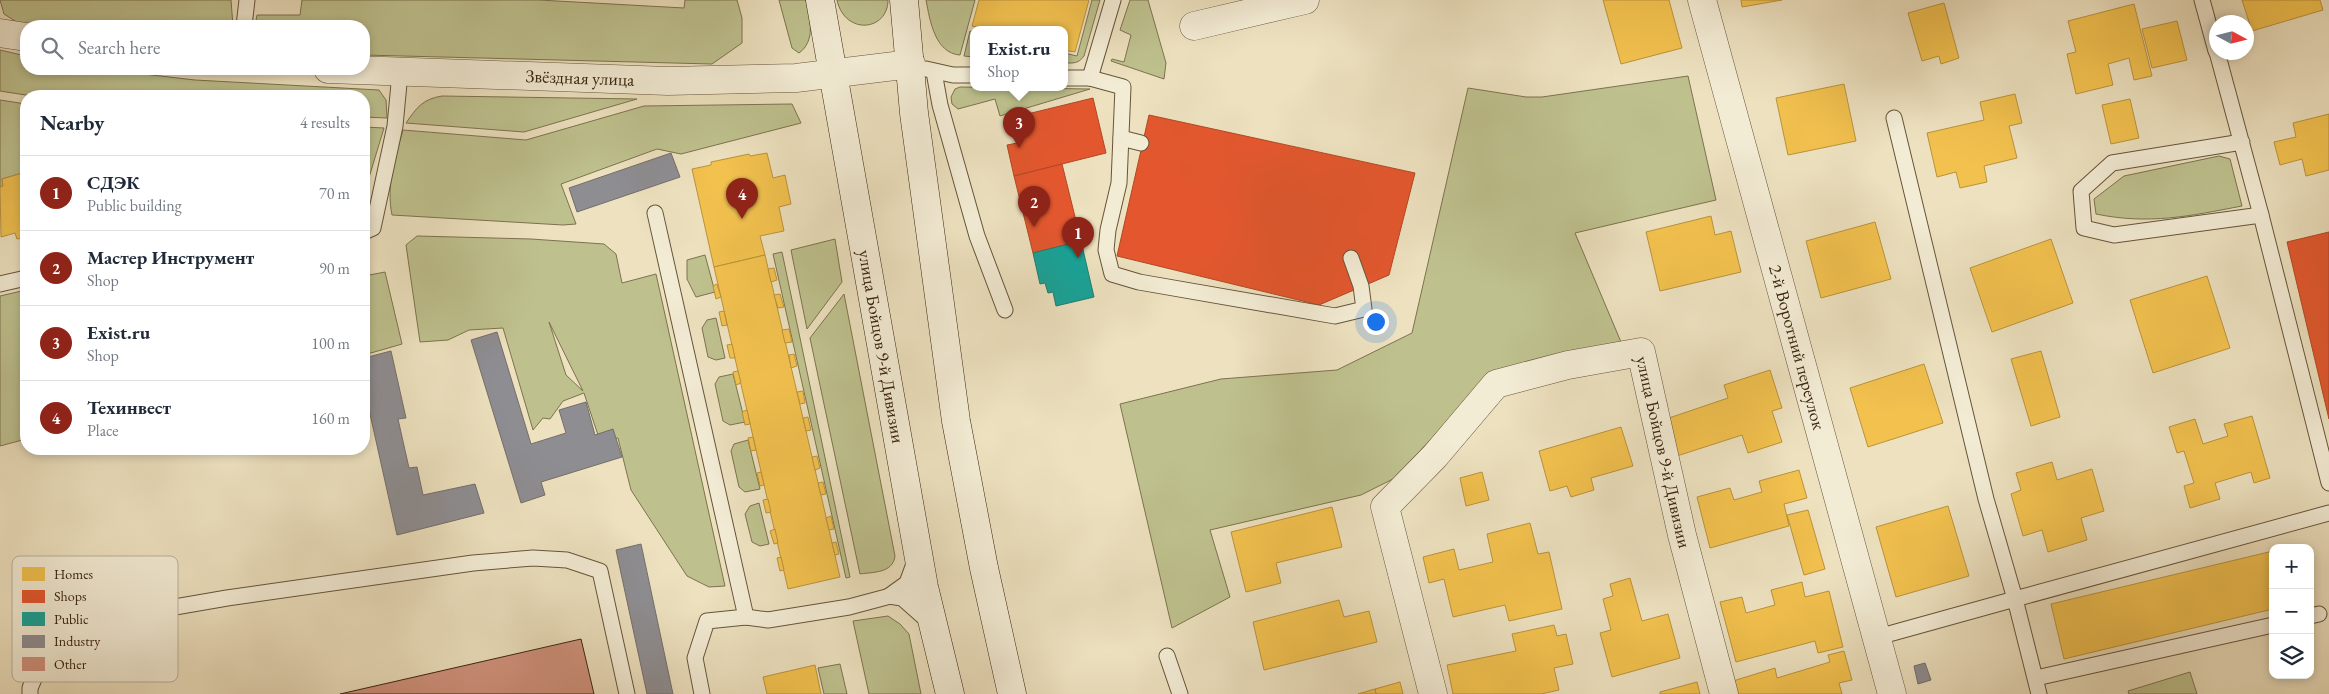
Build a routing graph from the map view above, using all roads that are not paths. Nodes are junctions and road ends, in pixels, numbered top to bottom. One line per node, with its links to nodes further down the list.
1 (247, 0): 8 (lane)
2 (820, 0): 17 (street, улица Бойцов 9-й Дивизии)
3 (904, 0): 14 (street)
4 (1113, 0): 20 (lane)
5 (1305, 0): 10 (street)
6 (1702, 0): 42 (street, 2-й Воротний переулок)
7 (2202, 0): 9 (lane)
8 (245, 20)
9 (2209, 24)
10 (1194, 26)
11 (0, 33): 12 (street)
12 (20, 36)
13 (2219, 60): 23 (lane)
14 (922, 68): 17 (street, Звёздная улица); 18 (lane); 31 (lane); 50 (street)
15 (370, 71): 16 (street, Звёздная улица)
16 (400, 73): 17 (street, Звёздная улица); 27 (lane)
17 (833, 73): 34 (street, улица Бойцов 9-й Дивизии)
18 (970, 75)
19 (1068, 78): 20 (lane)
20 (1090, 78): 22 (lane)
21 (1894, 118): 37 (lane)
22 (1121, 138): 24 (lane); 28 (lane)
23 (2242, 142): 26 (lane); 26 (lane)
24 (1142, 143)
25 (655, 213): 39 (lane)
26 (2261, 215): 32 (lane)
27 (370, 229)
28 (1350, 258)
29 (20, 279): 30 (lane)
30 (0, 284)
31 (1005, 310)
32 (2329, 483)
33 (2329, 513): 37 (lane)
34 (918, 552): 35 (street, улица Бойцов 9-й Дивизии); 36 (lane)
35 (924, 587): 36 (lane); 40 (street, улица Бойцов 9-й Дивизии)
36 (889, 596): 39 (lane); 40 (lane)
37 (2015, 599): 42 (lane); 44 (lane)
38 (178, 608): 47 (lane)
39 (746, 617): 48 (lane)
40 (933, 626): 49 (street, улица Бойцов 9-й Дивизии)
41 (2269, 626): 44 (lane)
42 (1878, 637): 54 (street, 2-й Воротний переулок)
43 (1167, 656): 51 (lane)
44 (2036, 678): 55 (lane)
45 (33, 682): 46 (lane)
46 (30, 694)
47 (628, 694)
48 (702, 694)
49 (950, 694)
50 (1012, 694)
51 (1180, 694)
52 (1433, 694): 53 (street, улица Бойцов 9-й Дивизии)
53 (1724, 694)
54 (1892, 694)
55 (2039, 694)

